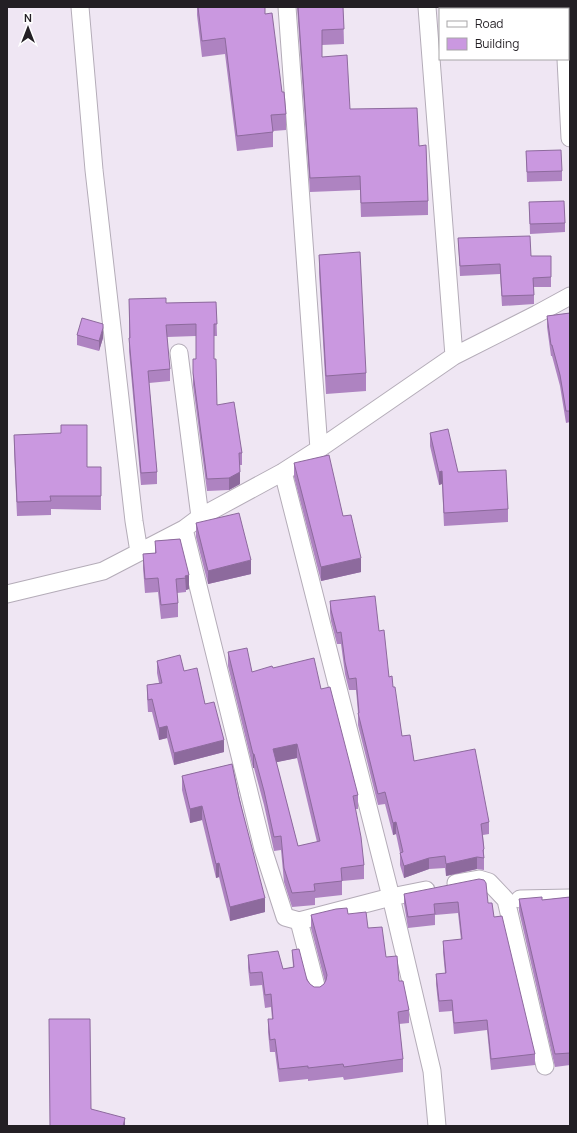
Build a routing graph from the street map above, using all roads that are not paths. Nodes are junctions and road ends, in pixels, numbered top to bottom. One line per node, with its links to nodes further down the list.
1 (80, 7): 13 (street)
2 (287, 7): 9 (street)
3 (427, 7): 8 (street)
4 (566, 60): 5 (street)
5 (570, 138)
6 (570, 296): 8 (street)
7 (179, 353): 11 (street)
8 (454, 356): 9 (street)
9 (319, 449): 10 (street)
10 (283, 472): 11 (street); 15 (street)
11 (200, 517): 12 (street)
12 (184, 529): 13 (street); 18 (street)
13 (139, 552): 14 (street)
14 (7, 594)
15 (391, 897): 17 (street); 18 (street); 21 (street)
16 (570, 898): 17 (street)
17 (506, 900): 20 (street)
18 (299, 921): 19 (street)
19 (317, 990)
20 (545, 1066)
21 (437, 1126)

